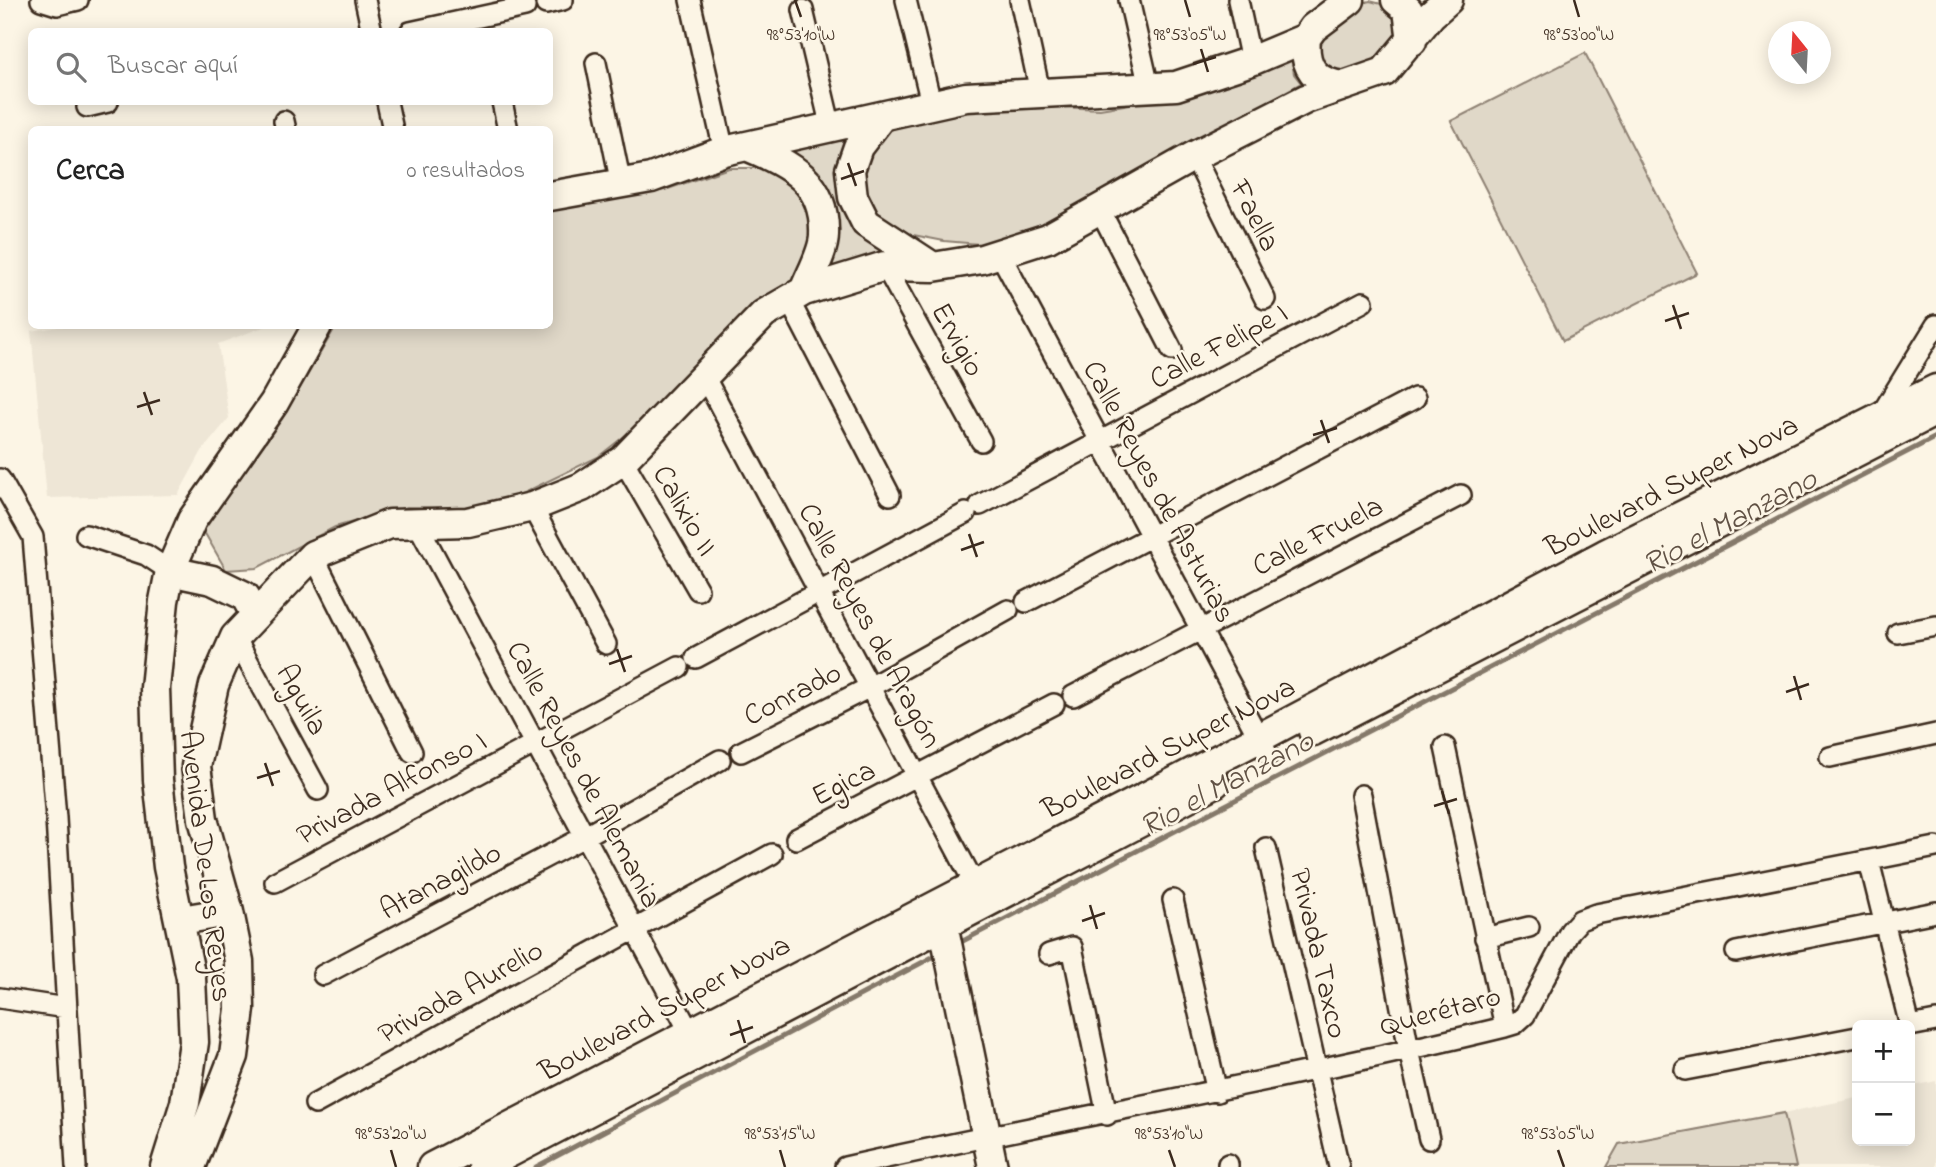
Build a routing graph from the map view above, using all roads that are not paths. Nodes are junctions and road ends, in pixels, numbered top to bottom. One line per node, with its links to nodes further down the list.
1 (78, 0): 11 (street)
2 (365, 0): 14 (street)
3 (690, 0): 32 (street)
4 (906, 0): 23 (street)
5 (1020, 0): 22 (street)
6 (1129, 0): 21 (street)
7 (1238, 0): 18 (street)
8 (1350, 0): 16 (street)
9 (1396, 0): 17 (street)
10 (1448, 0): 17 (street)
11 (49, 2)
12 (525, 7): 15 (street)
13 (803, 10): 31 (street)
14 (371, 28)
15 (428, 28)
16 (1306, 38): 18 (street); 20 (street)
17 (1412, 41): 20 (street)
18 (1251, 61): 21 (street)
19 (596, 63): 34 (street)
20 (1344, 86): 33 (street)
21 (1149, 87): 22 (street)
22 (1040, 92): 23 (street)
23 (931, 103): 28 (street)
24 (95, 105): 27 (street)
25 (388, 105): 29 (street)
26 (503, 105): 30 (street)
27 (87, 107)
28 (881, 116): 31 (street); 39 (street)
29 (392, 126)
30 (507, 126)
31 (831, 128): 32 (street)
32 (737, 149): 34 (street); 40 (street)
33 (1194, 156): 36 (street); 41 (street, Faella)
34 (621, 184): 35 (street)
35 (553, 195)
36 (1100, 210): 37 (street); 45 (street)
37 (1000, 254): 39 (street); 52 (street, Calle Reyes de Asturias)
38 (885, 266): 39 (street); 40 (street); 51 (street, Ervigio)
39 (933, 267)
40 (797, 295): 46 (street); 55 (street)
41 (1265, 299)
42 (1363, 302): 52 (street, Calle Felipe I)
43 (1936, 326): 50 (street)
44 (315, 329): 62 (street, Avenida De Los Reyes)
45 (1172, 350)
46 (704, 376): 53 (street); 64 (street, Calle Reyes de Aragón)
47 (1936, 389): 50 (street, Boulevard Super Nova)
48 (1415, 398): 60 (street, Conrado)
49 (1936, 411): 76 (street, Boulevard Super Nova)
50 (1879, 417): 76 (street, Boulevard Super Nova)
51 (981, 441)
52 (1100, 442): 60 (street, Calle Reyes de Asturias); 64 (street, Calle Felipe I)
53 (623, 460): 57 (street); 63 (street, Calixio II)
54 (0, 479): 106 (street)
55 (890, 495)
56 (1461, 495): 67 (street, Calle Fruela)
57 (532, 507): 58 (street); 70 (street)
58 (417, 523): 61 (street); 75 (street, Calle Reyes de Alemania)
59 (86, 536): 62 (street)
60 (1151, 537): 67 (street, Calle Reyes de Asturias); 71 (street, Conrado)
61 (313, 555): 65 (street); 78 (street)
62 (170, 571): 65 (street); 96 (street, Avenida De Los Reyes)
63 (698, 590)
64 (820, 593): 71 (street, Calle Reyes de Aragón); 75 (street, Privada Alfonso I)
65 (255, 614): 69 (street)
66 (1936, 626): 68 (street)
67 (1200, 628): 72 (street, Calle Fruela); 76 (street, Calle Reyes de Asturias)
68 (1898, 633)
69 (235, 637): 83 (street, Aguila); 94 (street)
70 (606, 644)
71 (870, 687): 79 (street, Conrado); 82 (street, Calle Reyes de Aragón)
72 (1073, 696)
73 (1054, 704): 82 (street, Egica)
74 (1936, 734): 80 (street)
75 (535, 745): 85 (street, Calle Reyes de Alemania); 91 (street, Privada Alfonso I)
76 (1264, 746): 92 (street, Boulevard Super Nova)
77 (1445, 747): 101 (street)
78 (412, 752)
79 (741, 752)
80 (1830, 757)
81 (720, 760): 85 (street, Atanagildo)
82 (918, 777): 86 (street, Egica); 92 (street, Calle Reyes de Aragón)
83 (318, 790)
84 (1361, 795): 113 (street)
85 (584, 837): 99 (street, Calle Reyes de Alemania); 104 (street, Atanagildo)
86 (796, 839)
87 (1936, 847): 90 (street, Querétaro)
88 (1266, 848): 115 (street, Privada Taxco)
89 (772, 854): 99 (street, Privada Aurelio)
90 (1869, 861): 97 (street); 110 (street, Querétaro)
91 (275, 882)
92 (979, 893): 100 (street, Boulevard Super Nova); 112 (street, Boulevard Super Nova)
93 (1173, 900): 116 (street)
94 (229, 912): 96 (street); 123 (street)
95 (1936, 912): 97 (street)
96 (181, 920): 122 (street, Avenida De Los Reyes)
97 (1884, 923): 102 (street); 107 (street)
98 (1529, 927): 101 (street)
99 (634, 929): 112 (street, Calle Reyes de Alemania); 117 (street, Privada Aurelio)
100 (944, 929): 112 (street, Boulevard Super Nova); 119 (street)
101 (1485, 938): 110 (street)
102 (1736, 952)
103 (1049, 954): 118 (street)
104 (323, 975)
105 (0, 998): 106 (street)
106 (66, 1008): 121 (street)
107 (1908, 1020)
108 (1936, 1021): 109 (street)
109 (1915, 1025)
110 (1506, 1027): 113 (street, Querétaro)
111 (1852, 1038): 114 (street)
112 (694, 1042): 124 (street, Boulevard Super Nova); 125 (street, Boulevard Super Nova)
113 (1409, 1050): 115 (street, Querétaro); 120 (street)
114 (1685, 1070)
115 (1317, 1071): 116 (street, Querétaro); 128 (street, Privada Taxco)
116 (1217, 1092): 118 (street, Querétaro)
117 (315, 1104)
118 (1107, 1115): 119 (street, Querétaro)
119 (986, 1135): 126 (street, Querétaro); 127 (street)
120 (1429, 1139)
121 (76, 1167)
122 (165, 1167)
123 (191, 1167)
124 (432, 1167)
125 (482, 1167)
126 (845, 1167)
127 (993, 1167)
128 (1339, 1167)

